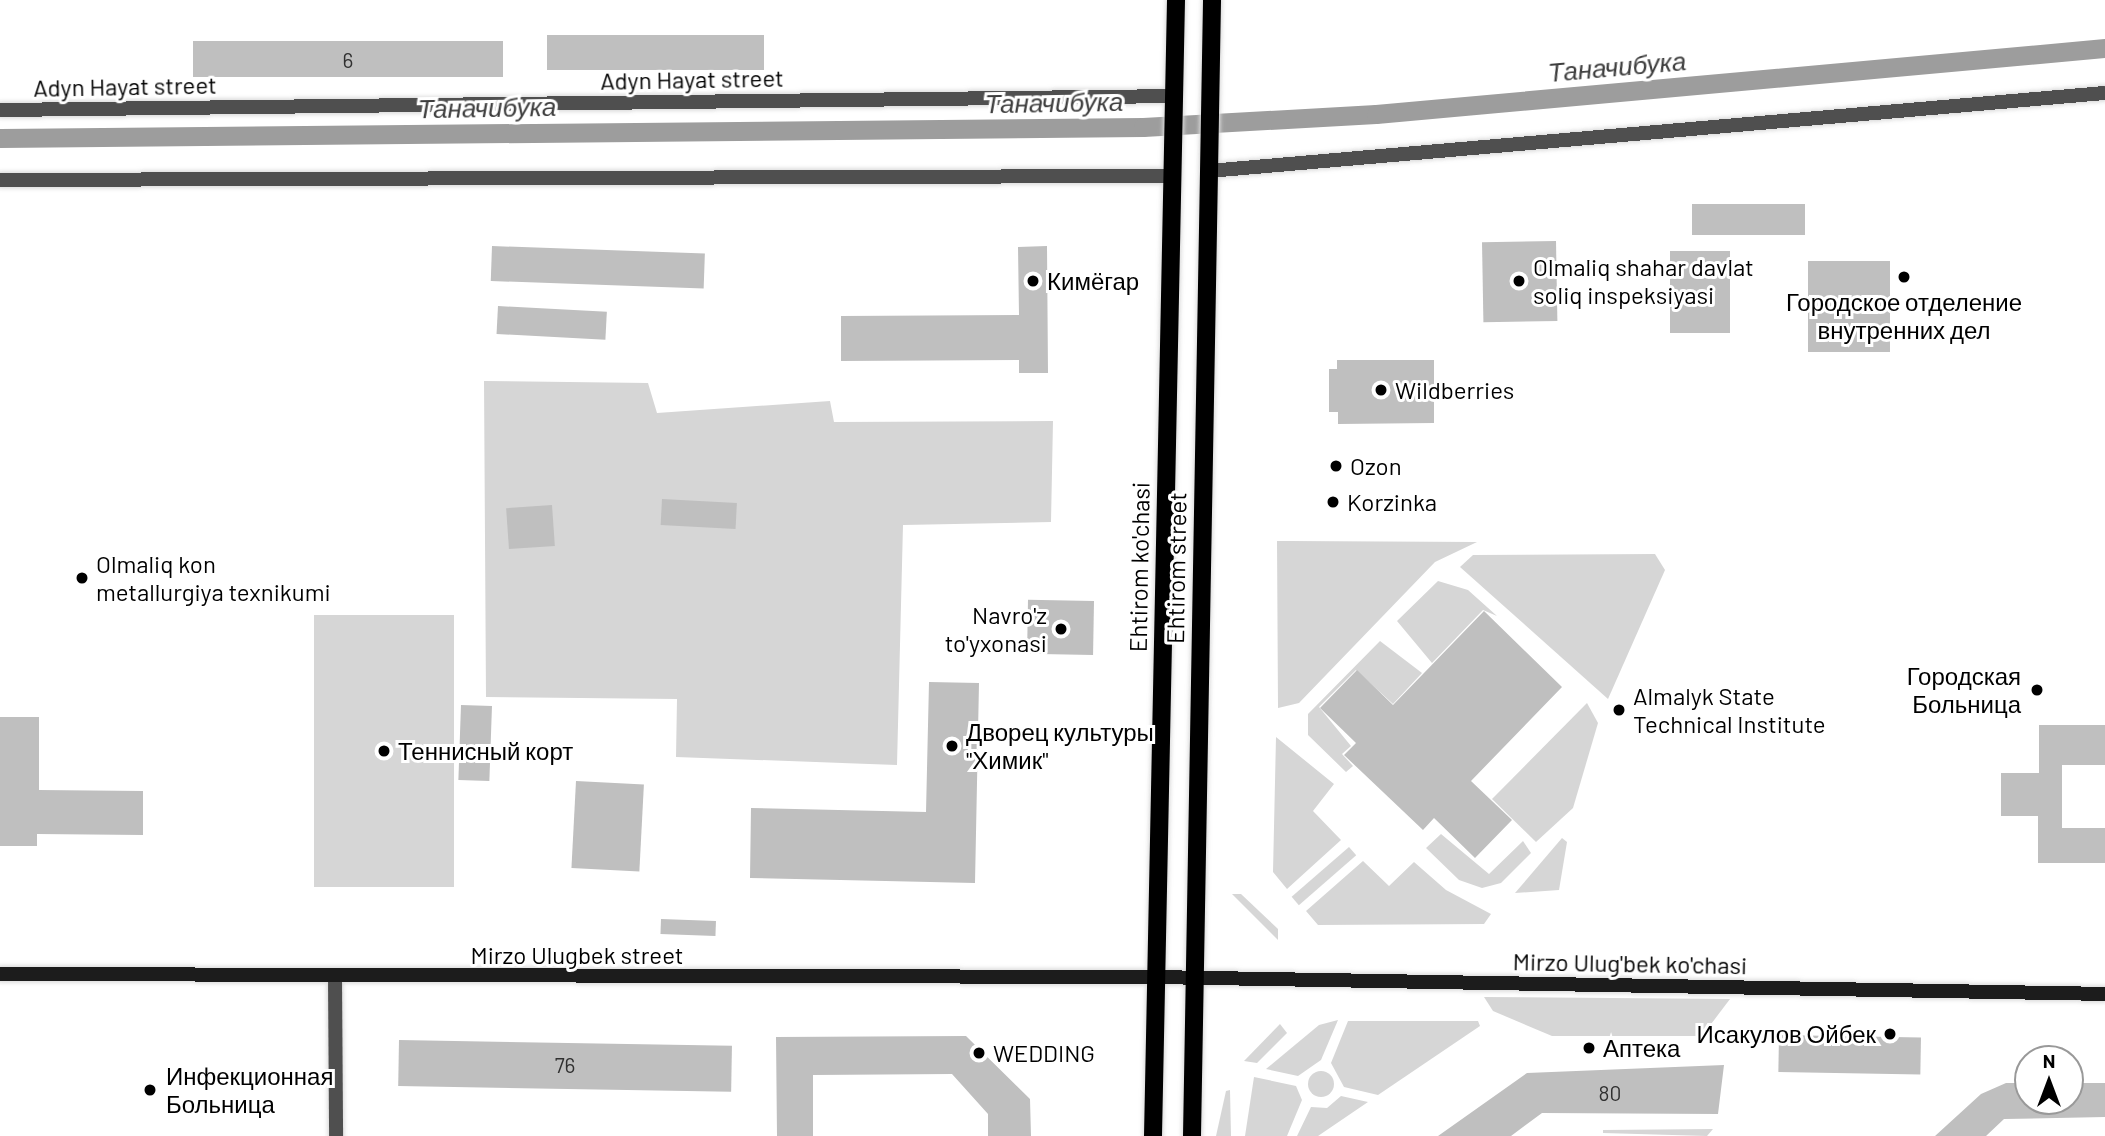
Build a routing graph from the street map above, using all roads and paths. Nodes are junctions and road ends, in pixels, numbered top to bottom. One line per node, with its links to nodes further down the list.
1 (1176, 0): 4 (main road, Ehtirom ko'chasi)
2 (1212, 0): 6 (main road)
3 (2105, 93): 6 (street)
4 (1174, 96): 5 (street, Adyn Hayat street); 7 (main road, Ehtirom ko'chasi)
5 (0, 110)
6 (1209, 165): 12 (main road, Ehtirom street)
7 (1172, 176): 8 (street); 10 (main road, Ehtirom ko'chasi)
8 (0, 180)
9 (0, 974): 11 (main road, Mirzo Ulugbek street)
10 (1154, 977): 11 (main road, Mirzo Ulugbek street); 12 (main road, Mirzo Ulug'bek ko'chasi); 15 (main road, Ehtirom ko'chasi)
11 (335, 978): 14 (street)
12 (1192, 978): 13 (main road, Mirzo Ulug'bek ko'chasi); 16 (main road)
13 (2105, 994)
14 (337, 1136)
15 (1153, 1136)
16 (1192, 1136)

